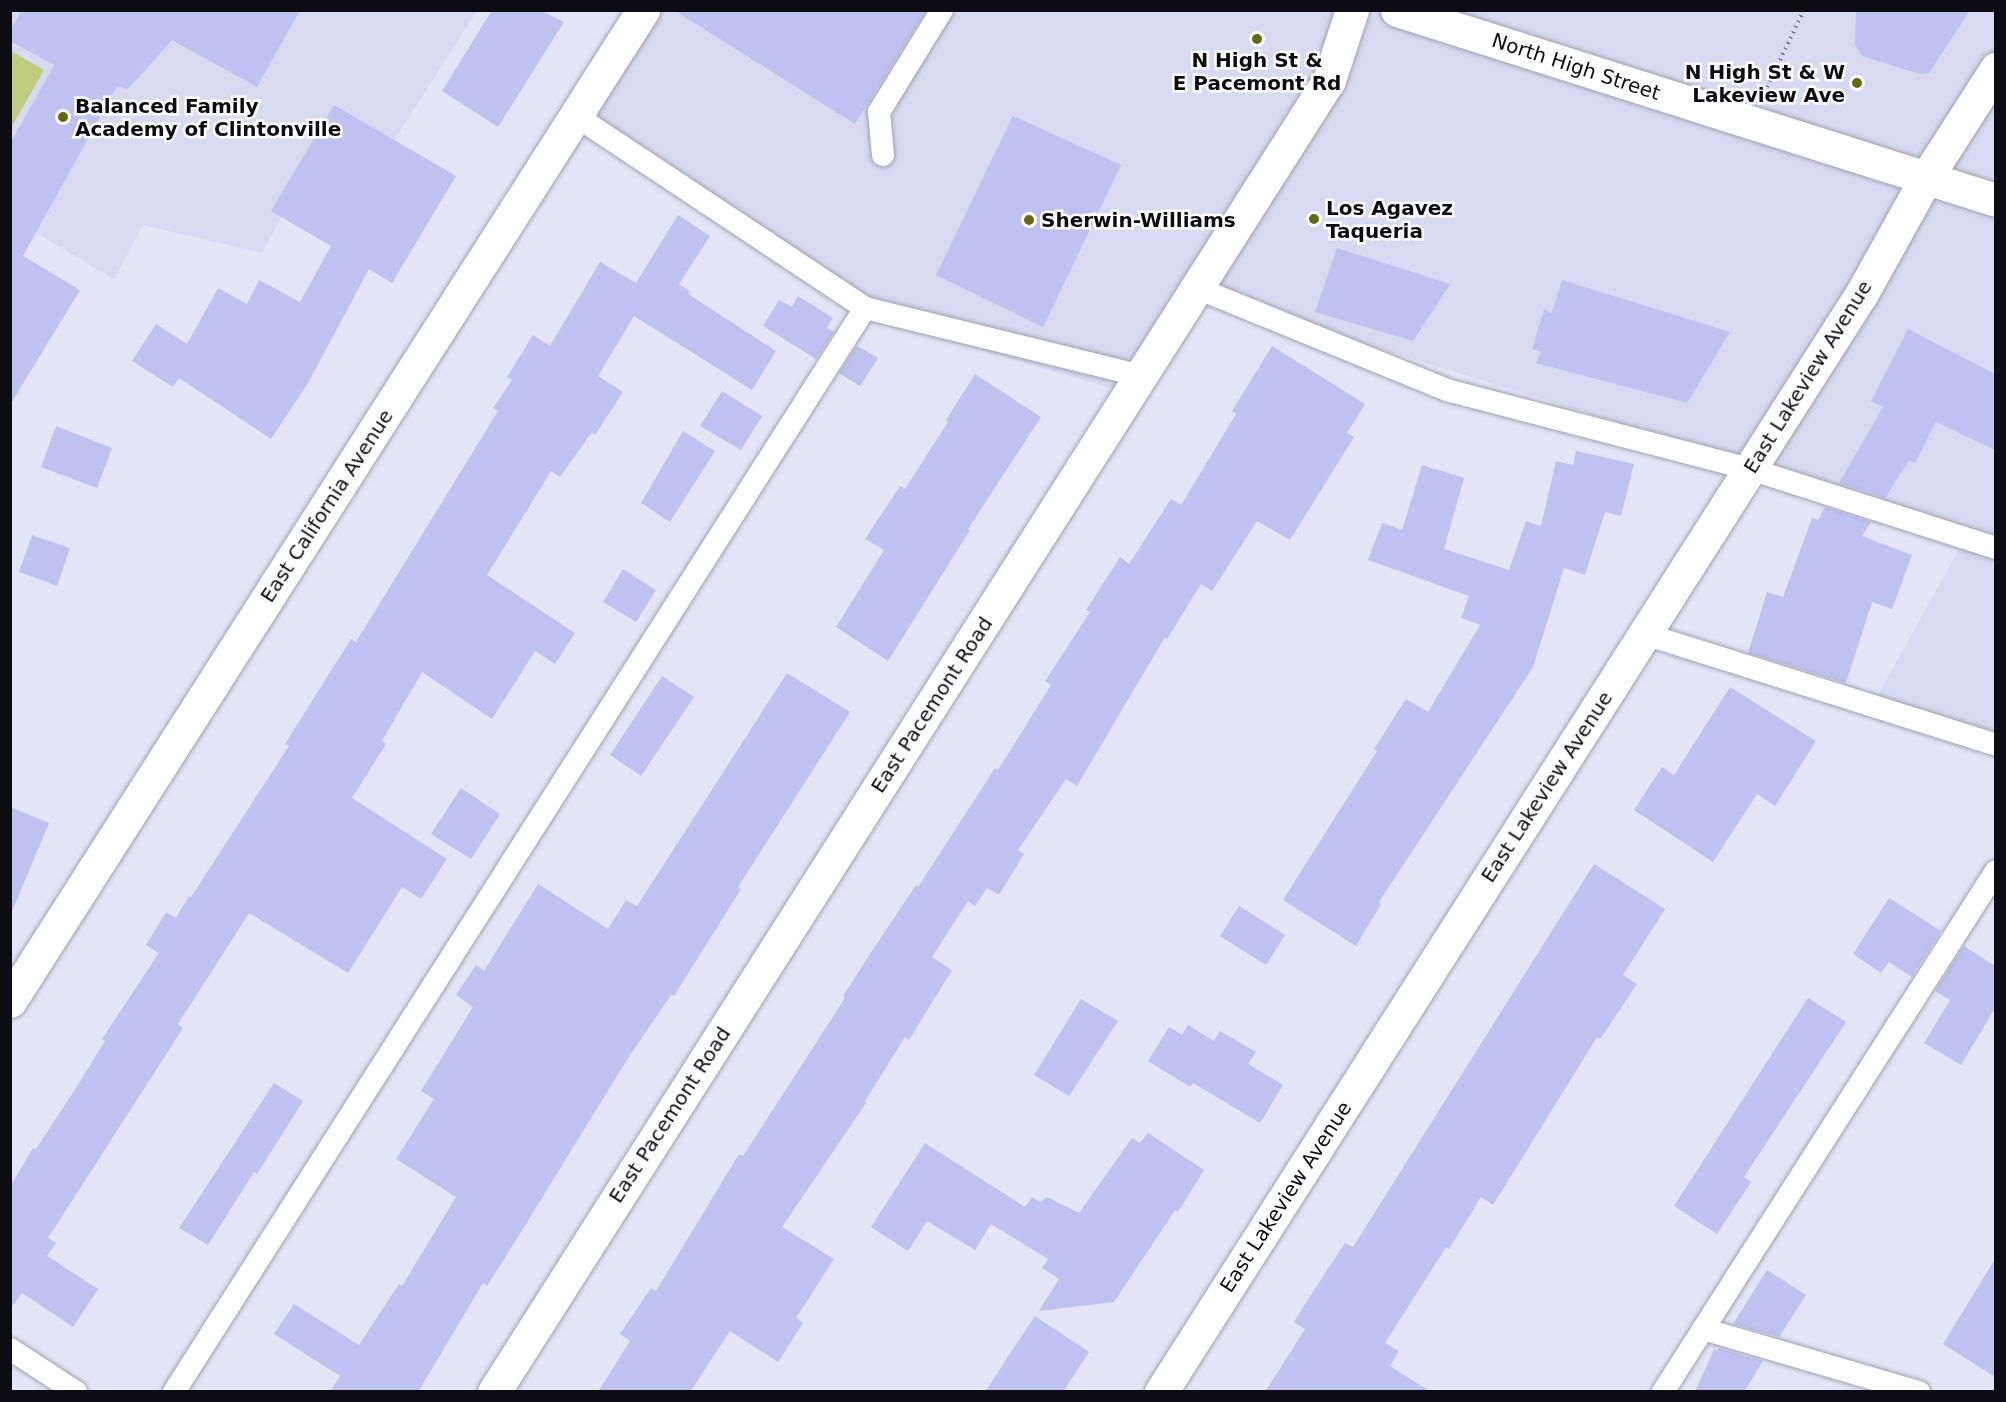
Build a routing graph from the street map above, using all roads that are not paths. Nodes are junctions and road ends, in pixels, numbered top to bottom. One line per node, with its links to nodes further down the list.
1 (643, 10): 6 (street, East California Avenue)
2 (942, 10): 7 (lane)
3 (1352, 10): 10 (street, East Pacemont Road)
4 (1397, 10): 8 (street, North High Street)
5 (1995, 69): 8 (street, East Lakeview Avenue)
6 (576, 116): 11 (lane); 18 (street, East California Avenue)
7 (883, 155)
8 (1926, 178): 9 (street, North High Street); 13 (street, East Lakeview Avenue)
9 (1995, 200)
10 (1197, 288): 12 (street, East Pacemont Road); 13 (lane)
11 (866, 308): 12 (lane); 22 (lane)
12 (1141, 376): 23 (street, East Pacemont Road)
13 (1750, 469): 14 (lane); 15 (street, East Lakeview Avenue)
14 (1995, 548)
15 (1645, 634): 16 (lane); 24 (street, East Lakeview Avenue)
16 (1995, 745)
17 (1995, 871): 19 (lane)
18 (10, 1001)
19 (1703, 1329): 25 (lane); 26 (lane)
20 (10, 1349): 21 (lane)
21 (76, 1392)
22 (174, 1392)
23 (494, 1392)
24 (1161, 1392)
25 (1663, 1392)
26 (1919, 1392)

